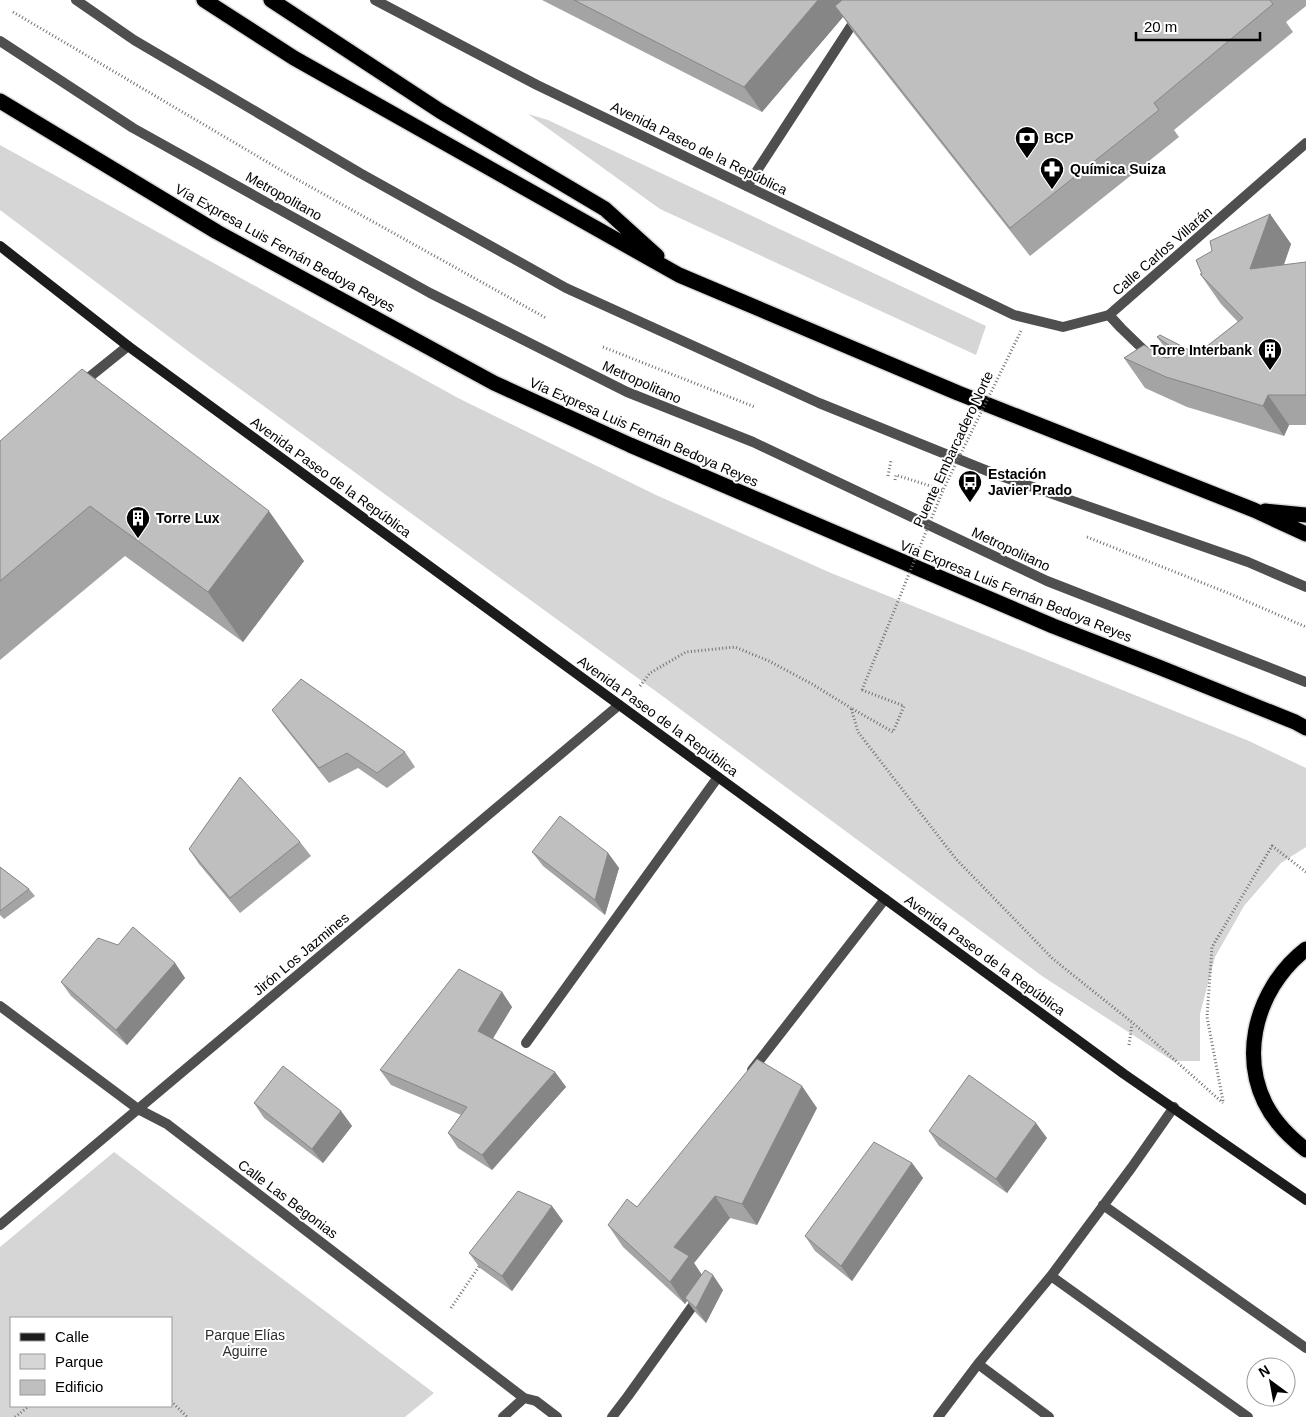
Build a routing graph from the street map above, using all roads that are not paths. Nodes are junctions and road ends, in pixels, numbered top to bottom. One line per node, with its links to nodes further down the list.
1 (76, 0): 20 (street)
2 (204, 0): 11 (highway)
3 (271, 0): 11 (highway)
4 (375, 0): 9 (street, Avenida Paseo de la República)
5 (868, 0): 9 (street)
6 (0, 40): 21 (street, Metropolitano)
7 (0, 101): 23 (highway, Vía Expresa Luis Fernán Bedoya Reyes)
8 (1306, 143): 13 (street, Calle Carlos Villarán)
9 (747, 186): 12 (street, Avenida Paseo de la República)
10 (0, 246): 14 (main road, Avenida Paseo de la República)
11 (679, 275): 17 (highway)
12 (1014, 315): 13 (street, Calle Carlos Villarán)
13 (1109, 315): 15 (street)
14 (128, 346): 16 (street); 22 (main road, Avenida Paseo de la República)
15 (1160, 363)
16 (75, 389)
17 (1254, 510): 18 (highway); 19 (highway)
18 (1306, 515)
19 (1306, 534)
20 (1306, 587)
21 (1306, 682)
22 (621, 706): 24 (main road, Avenida Paseo de la República); 31 (street, Jirón Los Jazmines)
23 (1306, 728)
24 (718, 777): 25 (main road, Avenida Paseo de la República); 28 (street)
25 (885, 899): 29 (street); 30 (main road, Avenida Paseo de la República)
26 (1306, 949): 32 (highway)
27 (0, 1006): 31 (street, Calle Las Begonias)
28 (526, 1043)
29 (748, 1075)
30 (1174, 1108): 33 (main road, Avenida Paseo de la República); 34 (street)
31 (138, 1109): 35 (street, Jirón Los Jazmines); 40 (street, Calle Las Begonias)
32 (1306, 1150)
33 (1306, 1200)
34 (1103, 1205): 36 (street); 38 (street)
35 (0, 1225)
36 (1051, 1276): 39 (street); 46 (street)
37 (706, 1287): 43 (street)
38 (1306, 1348)
39 (978, 1364): 44 (street); 45 (street)
40 (524, 1398): 41 (street); 42 (street, Calle Las Begonias)
41 (502, 1417)
42 (557, 1417)
43 (612, 1417)
44 (938, 1417)
45 (1049, 1417)
46 (1248, 1417)

